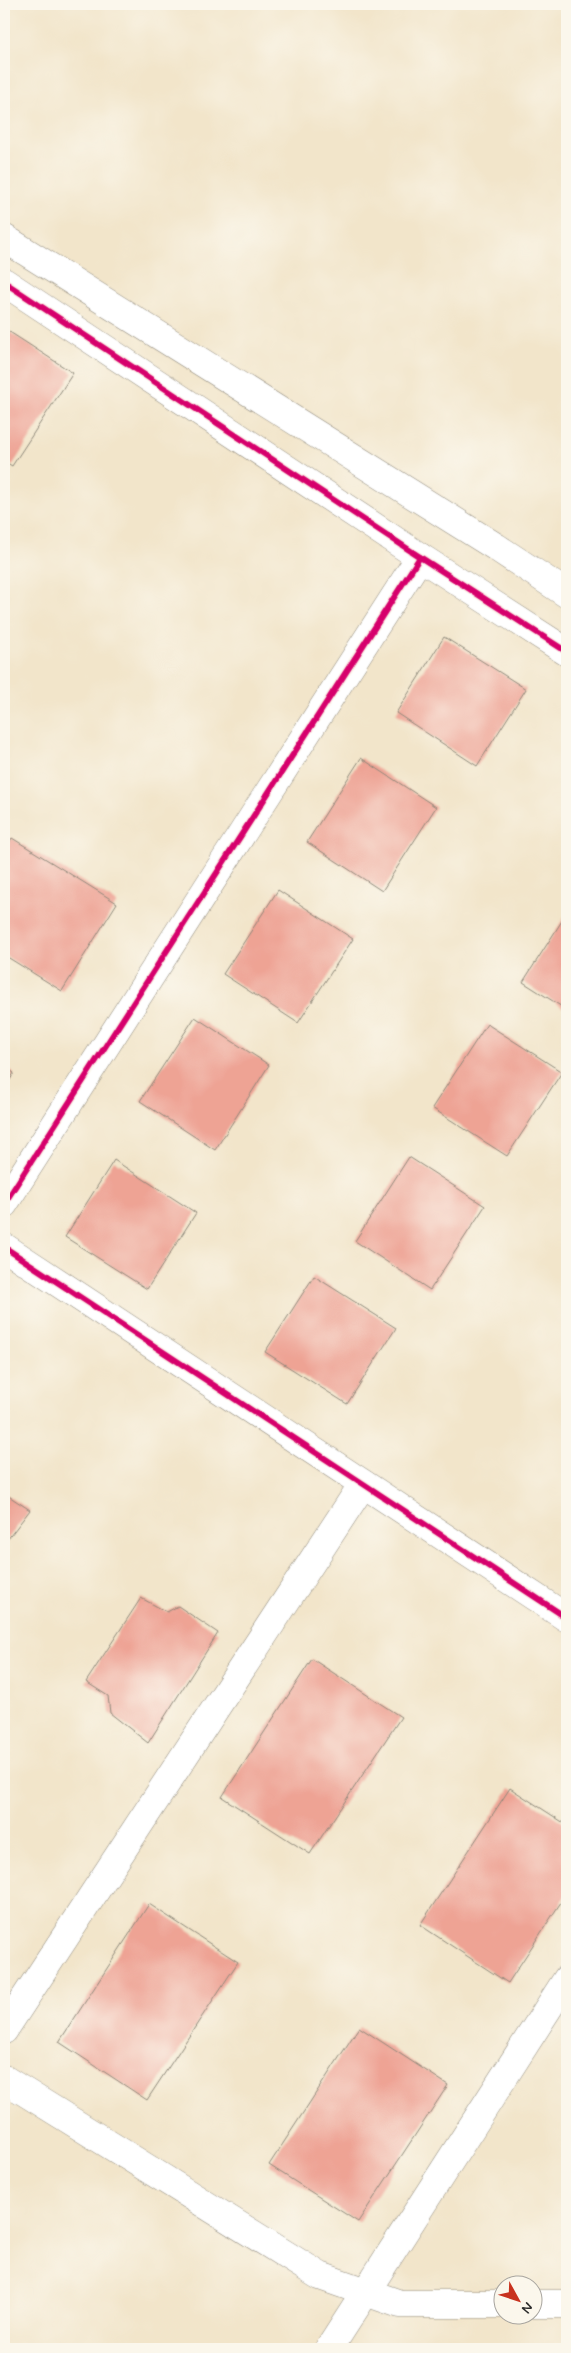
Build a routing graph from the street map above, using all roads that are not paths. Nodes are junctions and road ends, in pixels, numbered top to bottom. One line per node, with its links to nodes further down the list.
1 (4, 238): 4 (street)
2 (4, 282): 3 (street)
3 (420, 557): 5 (street); 6 (street)
4 (567, 594)
5 (567, 652)
6 (4, 1204)
7 (4, 1247): 8 (street)
8 (363, 1484): 9 (street); 11 (street)
9 (567, 1618)
10 (567, 1979): 13 (street)
11 (4, 2030)
12 (4, 2079): 13 (street)
13 (367, 2292): 14 (street); 17 (street)
14 (494, 2304)
15 (544, 2304): 16 (street)
16 (567, 2304)
17 (330, 2349)

